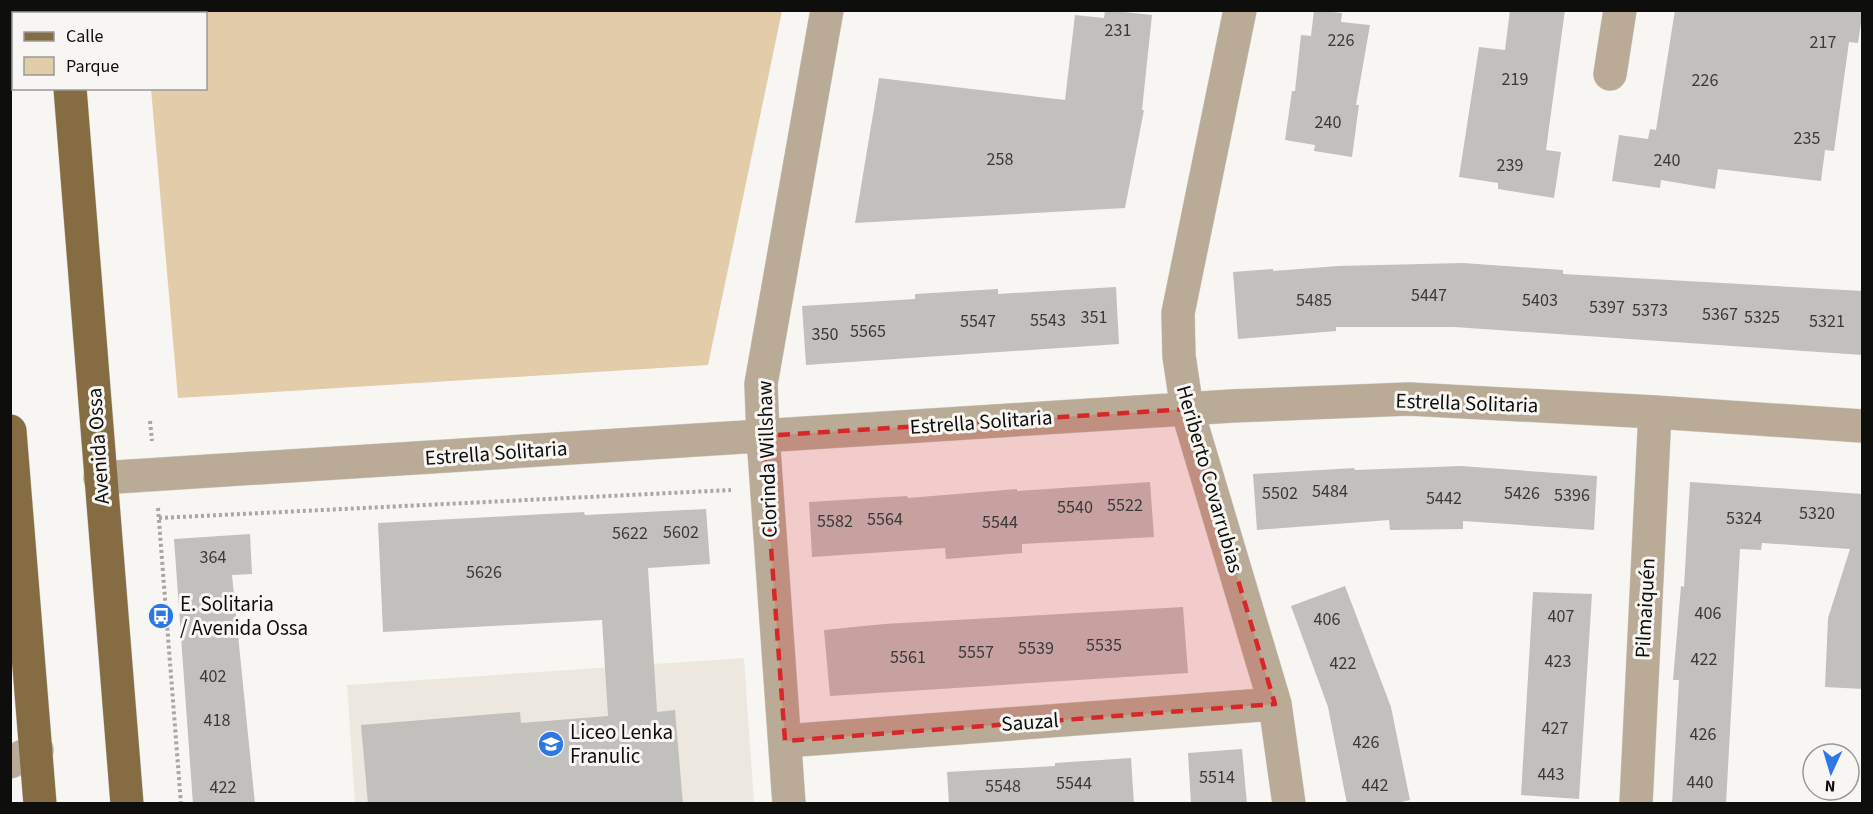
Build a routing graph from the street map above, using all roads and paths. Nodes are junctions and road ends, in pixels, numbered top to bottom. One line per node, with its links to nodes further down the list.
1 (827, 10): 11 (street, Clorinda Willshaw)
2 (1240, 10): 6 (street, Heriberto Covarrubias)
3 (1620, 10): 4 (street)
4 (1610, 74)
5 (70, 90): 13 (main road, Avenida Ossa)
6 (1187, 409): 7 (street, Estrella Solitaria); 11 (street, Estrella Solitaria); 16 (street, Heriberto Covarrubias)
7 (1655, 412): 9 (street, Estrella Solitaria); 24 (street, Pilmaiquén)
8 (150, 421): 12 (path)
9 (1863, 426)
10 (10, 431): 18 (main road)
11 (763, 436): 12 (street, Estrella Solitaria); 17 (street, Clorinda Willshaw)
12 (156, 475): 13 (street, Estrella Solitaria); 15 (path)
13 (100, 478): 20 (main road, Avenida Ossa)
14 (737, 490): 15 (path)
15 (159, 518): 21 (path)
16 (1275, 704): 17 (street, Sauzal); 23 (street, Heriberto Covarrubias)
17 (785, 741): 22 (street, Clorinda Willshaw)
18 (24, 756): 19 (main road)
19 (40, 804)
20 (127, 804)
21 (181, 804)
22 (789, 804)
23 (1288, 804)
24 (1636, 804)

